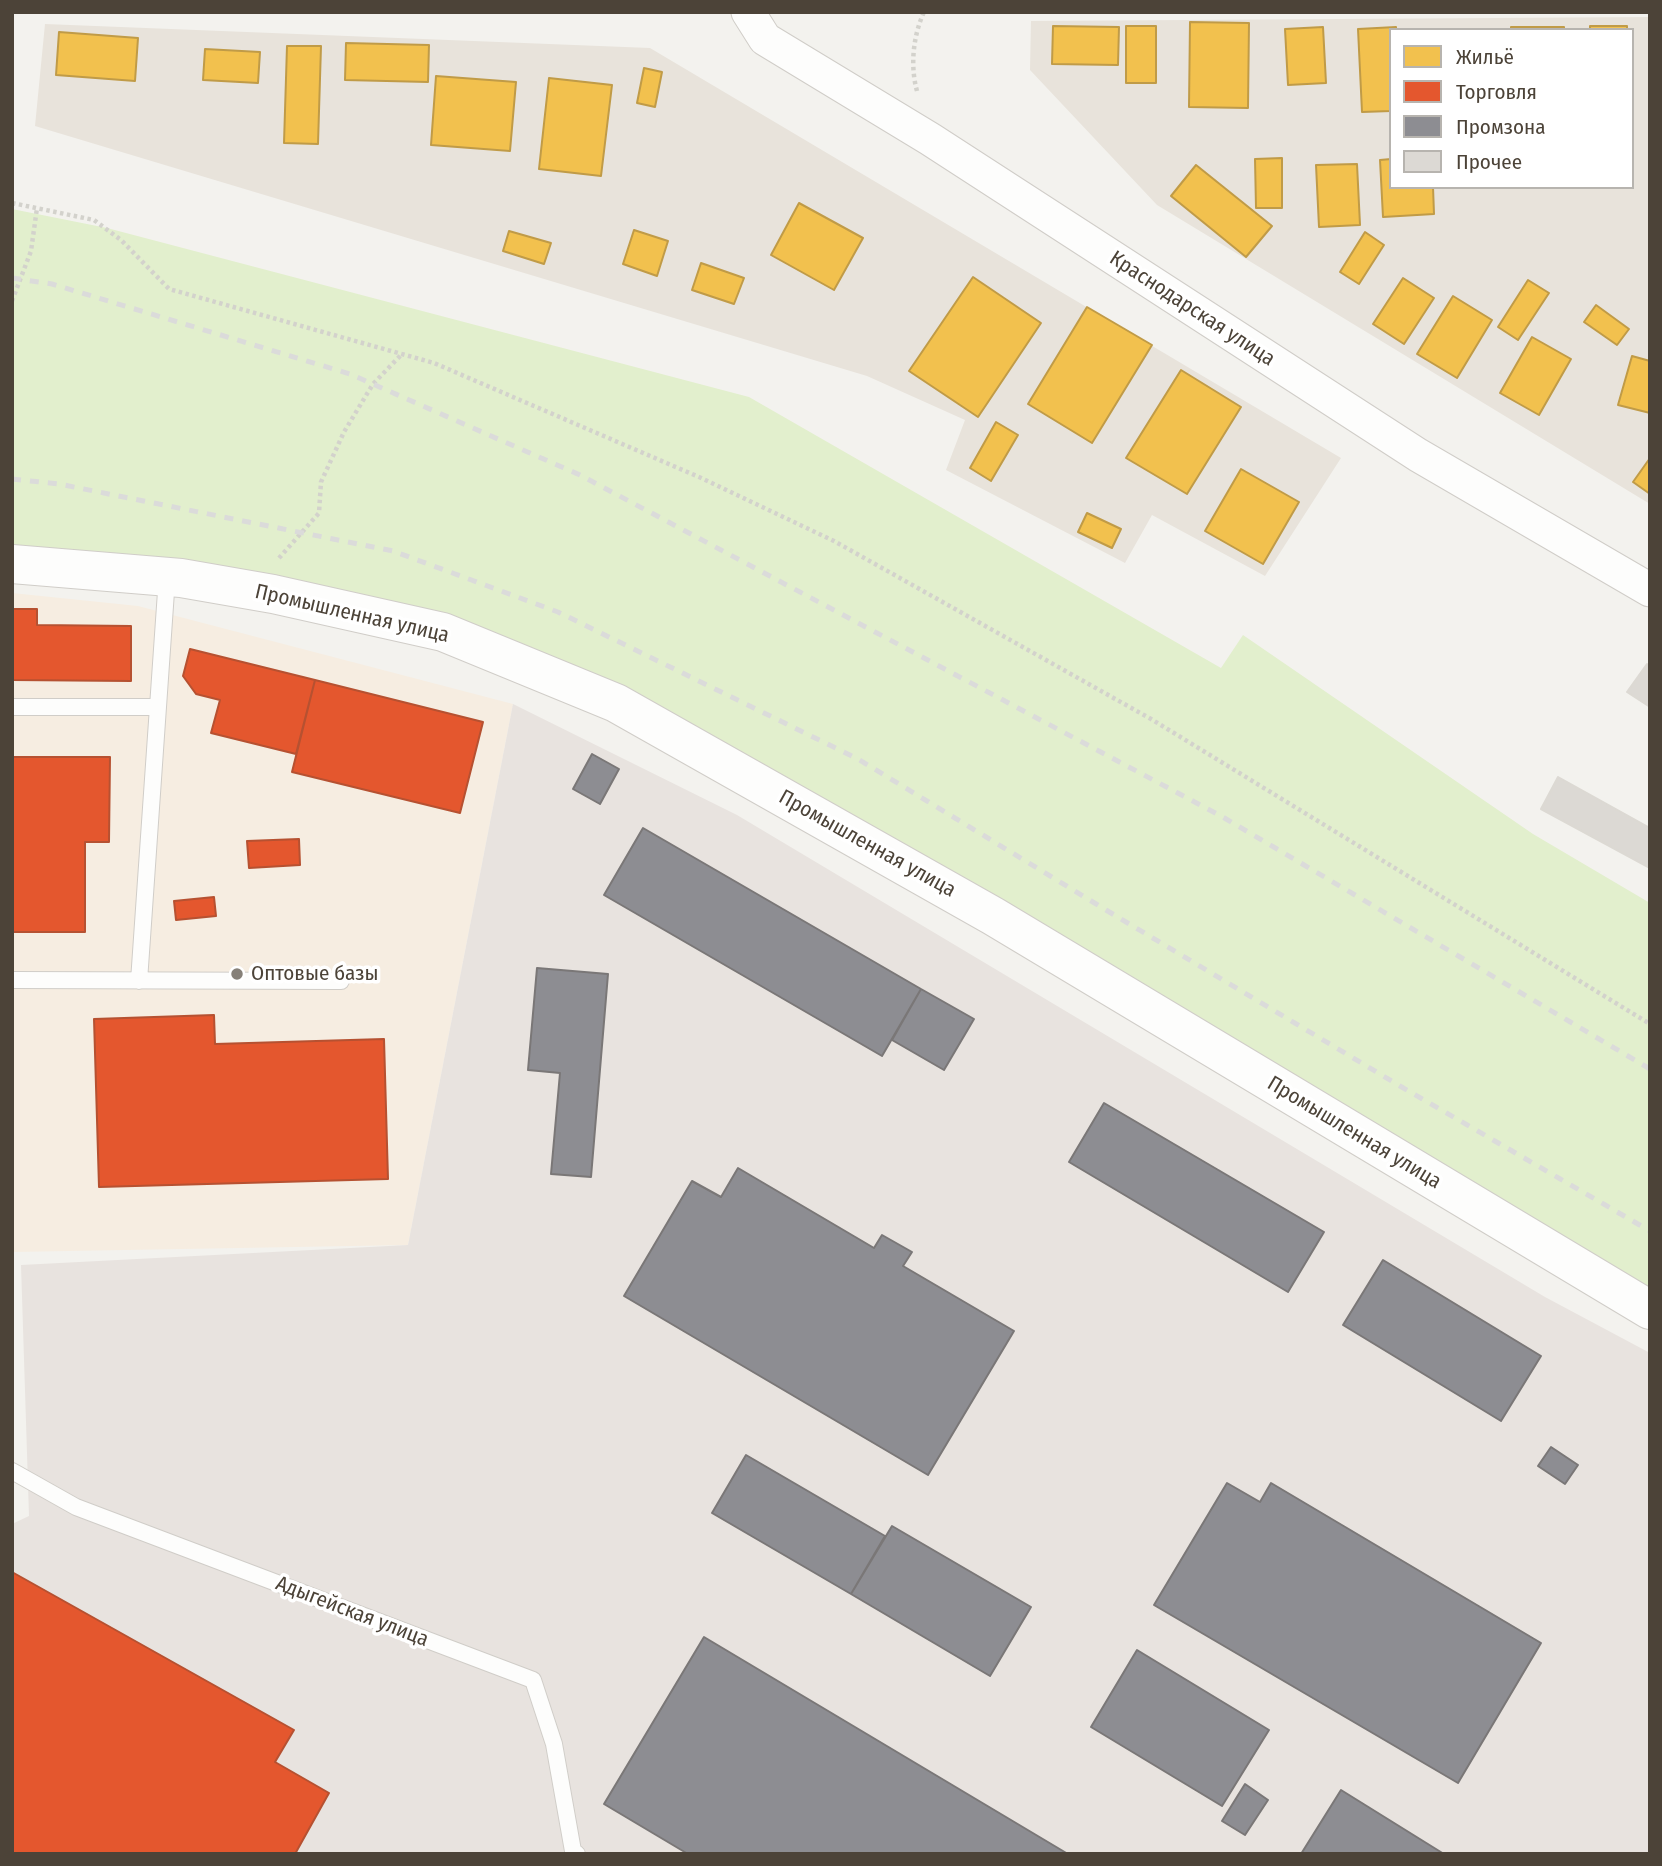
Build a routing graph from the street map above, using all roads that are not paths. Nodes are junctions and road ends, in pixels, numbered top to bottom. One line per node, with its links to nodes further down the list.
1 (748, 12): 4 (street, Краснодарская улица)
2 (12, 564): 3 (street, Промышленная улица)
3 (167, 577): 6 (lane); 10 (street, Промышленная улица)
4 (1650, 590)
5 (12, 707): 6 (lane)
6 (158, 707): 8 (lane)
7 (12, 980): 8 (lane)
8 (139, 981): 9 (lane)
9 (341, 982)
10 (1650, 1310)
11 (12, 1471): 12 (lane, Адыгейская улица)
12 (574, 1853)

